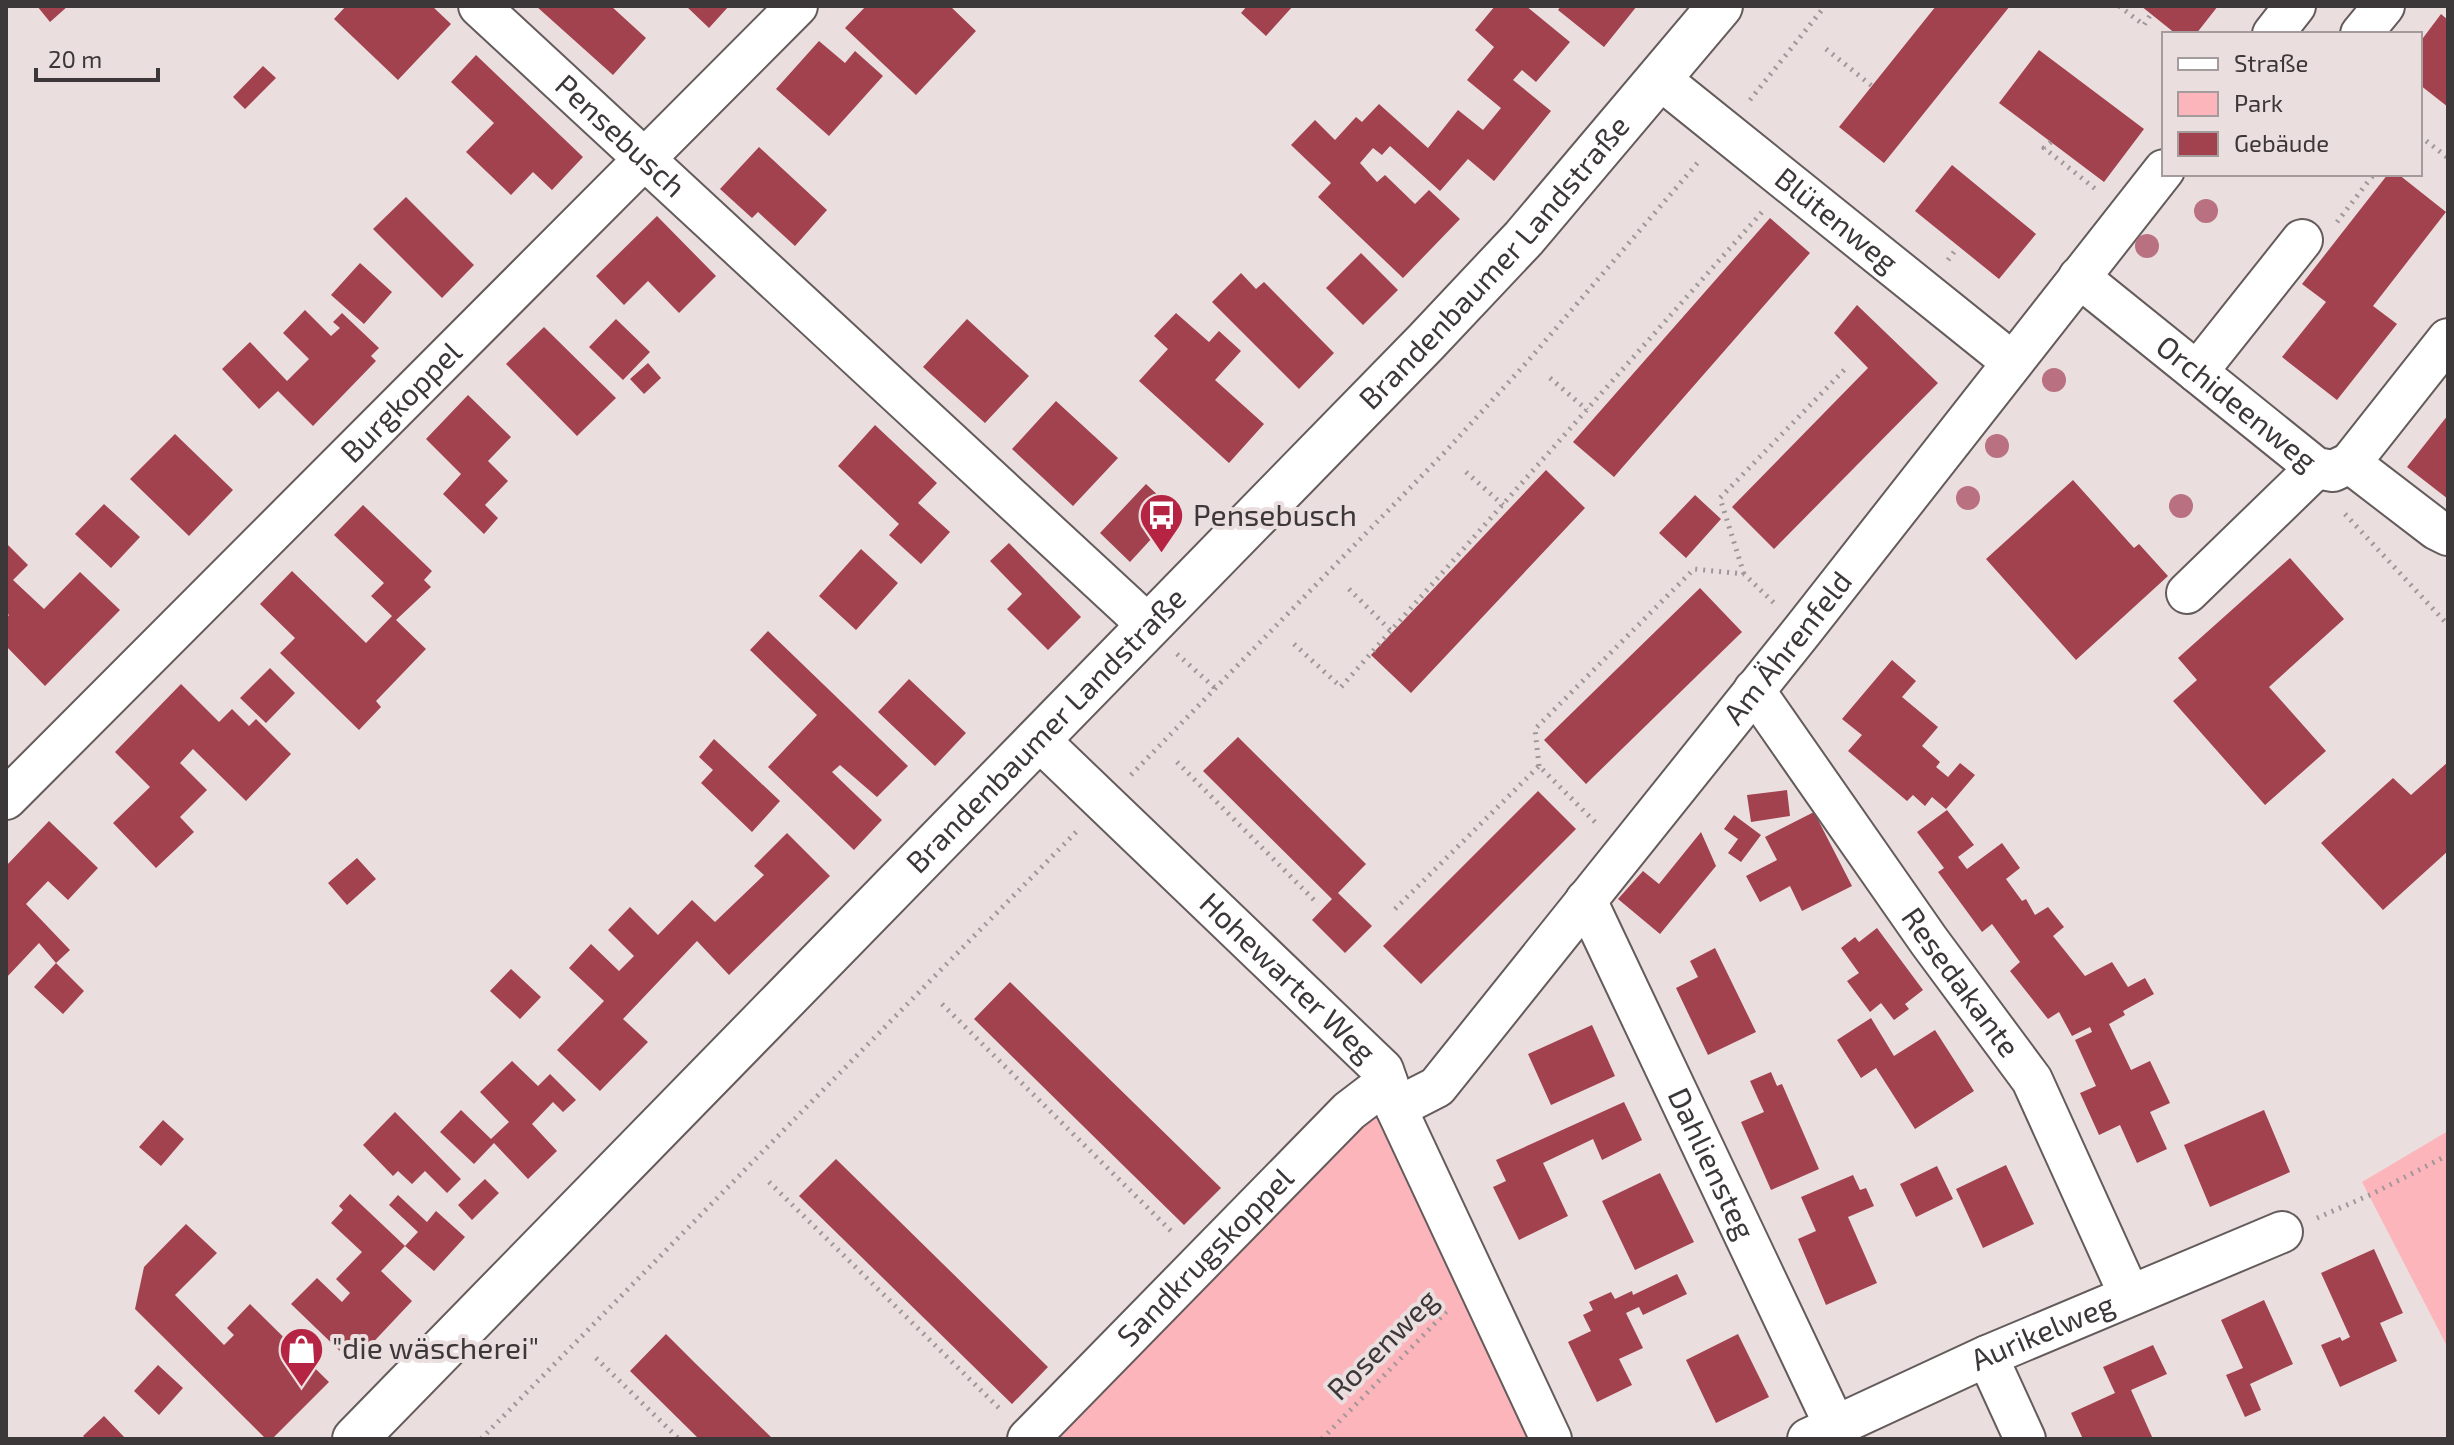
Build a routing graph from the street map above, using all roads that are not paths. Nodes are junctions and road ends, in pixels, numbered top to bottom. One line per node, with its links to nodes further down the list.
1 (479, 6): 7 (street, Pensebusch)
2 (797, 6): 7 (street, Burgkoppel)
3 (1720, 6): 6 (main road, Brandenbaumer Landstraße)
4 (2384, 6): 5 (street)
5 (2363, 32)
6 (1660, 79): 12 (street, Blütenweg); 17 (main road, Brandenbaumer Landstraße)
7 (646, 159): 17 (street, Pensebusch); 20 (street, Burgkoppel)
8 (2162, 172): 10 (street, Am Ährenfeld)
9 (2302, 240): 13 (street)
10 (2079, 277): 12 (street, Am Ährenfeld); 13 (street, Orchideenweg)
11 (2448, 339): 14 (street, Orchideenweg)
12 (2012, 362): 18 (street, Am Ährenfeld)
13 (2197, 372): 14 (street, Orchideenweg)
14 (2333, 467): 15 (street); 16 (street)
15 (2448, 535)
16 (2187, 593)
17 (1149, 626): 19 (main road, Brandenbaumer Landstraße)
18 (1754, 690): 21 (street, Am Ährenfeld); 24 (street, Resedakante)
19 (1039, 740): 22 (street, Hohewarter Weg); 28 (main road, Brandenbaumer Landstraße)
20 (6, 799)
21 (1586, 900): 22 (street, Am Ährenfeld); 26 (street, Dahliensteg)
22 (1391, 1095): 27 (street, Sandkrugskoppel); 29 (street, Hohewarter Weg)
23 (2282, 1232): 24 (street, Aurikelweg)
24 (2129, 1294): 25 (street, Aurikelweg)
25 (1987, 1356): 26 (street, Aurikelweg); 30 (street)
26 (1821, 1432)
27 (1029, 1438)
28 (355, 1439)
29 (1551, 1439)
30 (2025, 1439)

